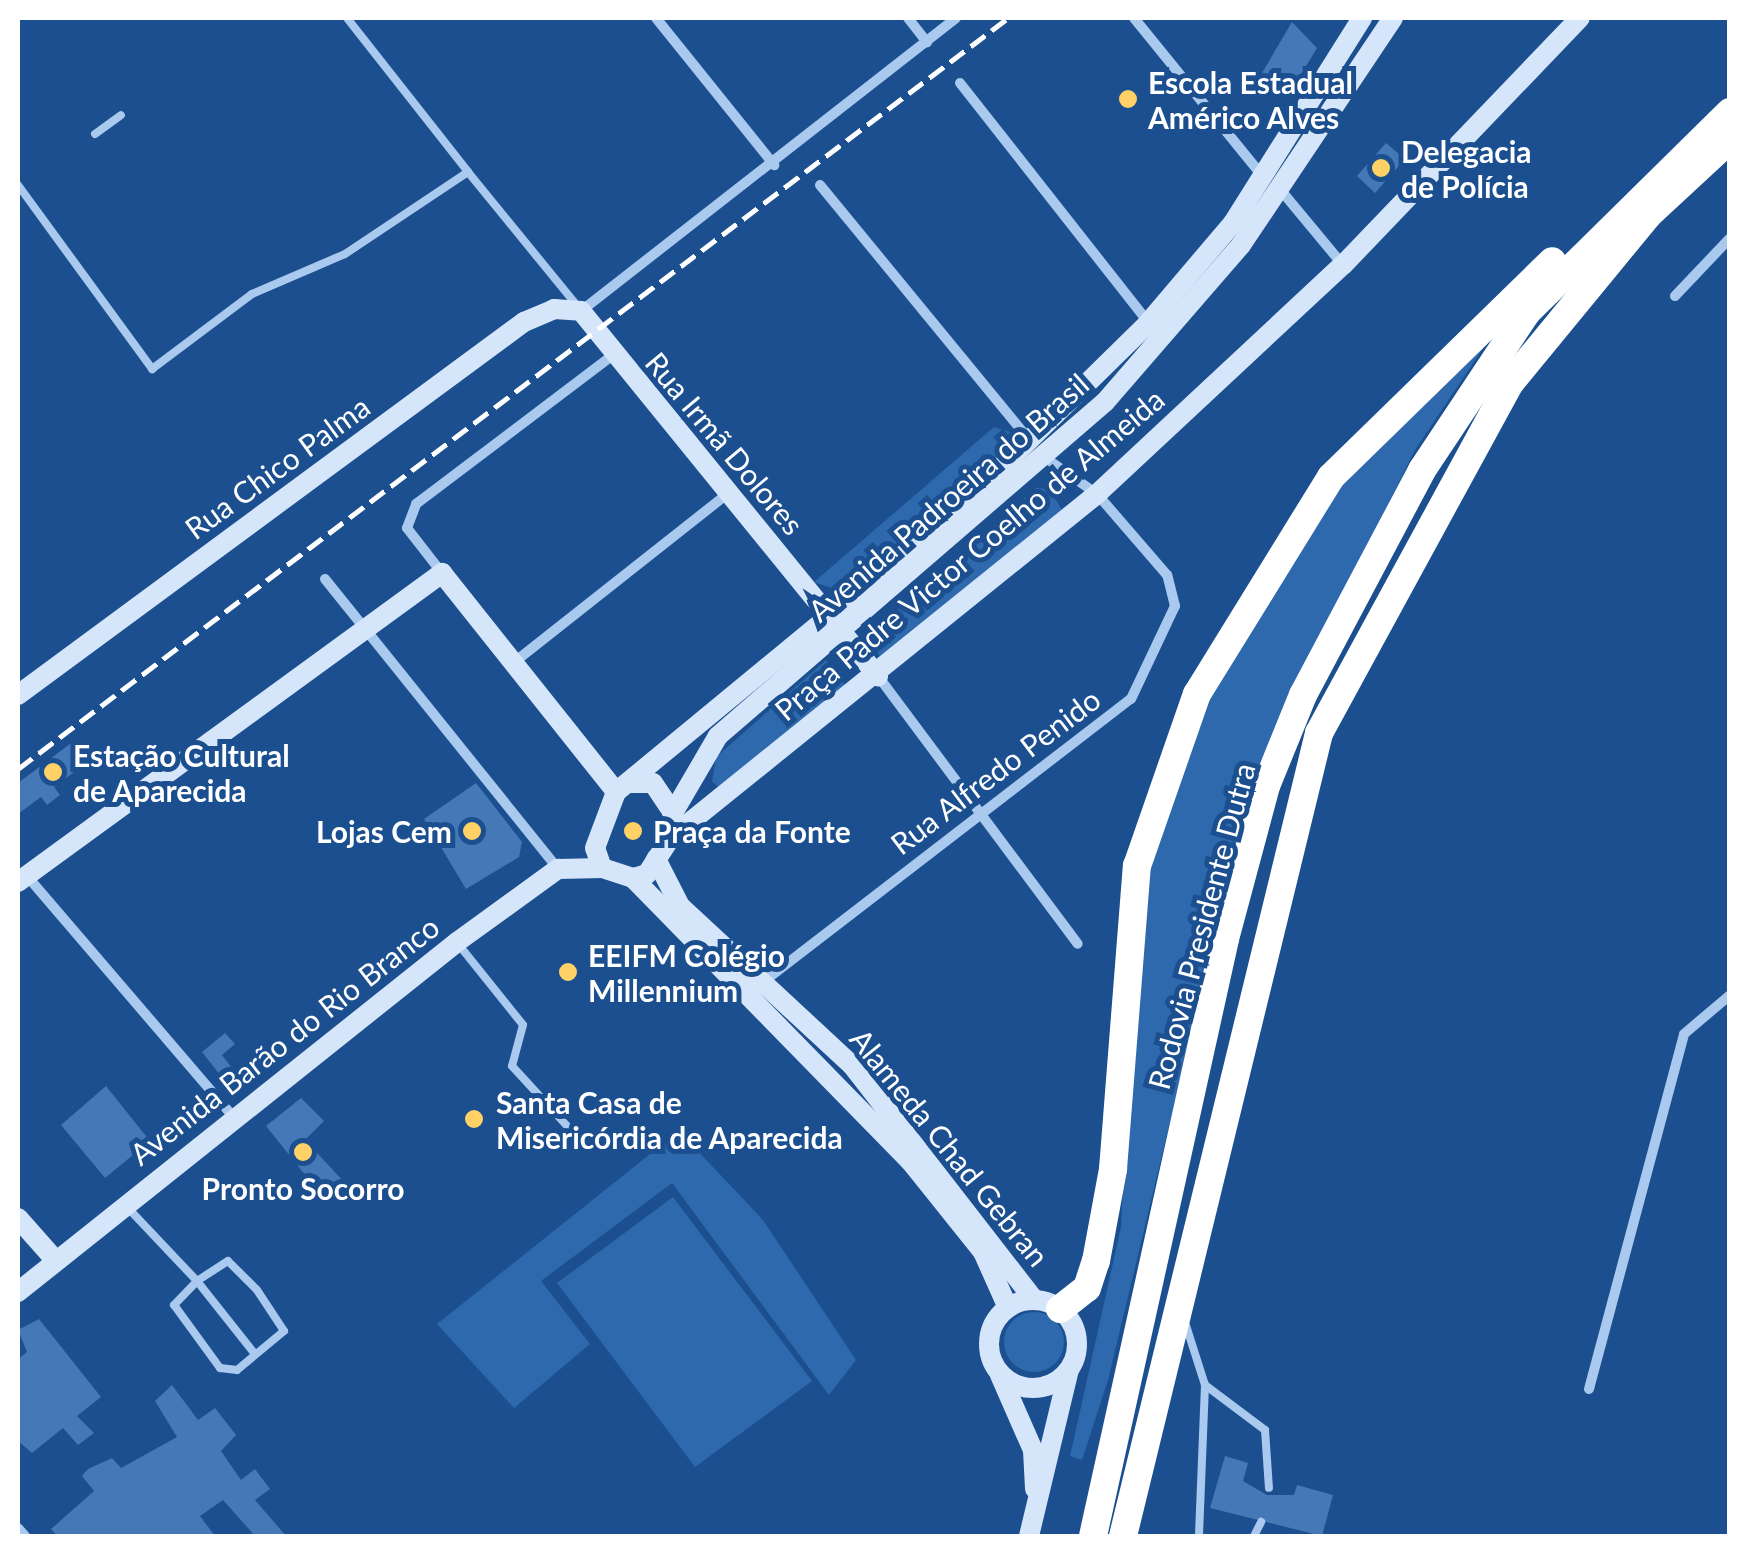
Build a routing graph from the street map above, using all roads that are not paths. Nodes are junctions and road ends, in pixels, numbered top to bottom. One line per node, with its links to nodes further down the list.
1 (348, 18): 16 (lane)
2 (656, 18): 15 (street)
3 (908, 18): 9 (street)
4 (956, 18): 9 (street)
5 (1134, 18): 17 (street)
6 (1362, 18): 17 (main road, Avenida Padroeira do Brasil)
7 (1393, 18): 17 (main road, Avenida Padroeira do Brasil)
8 (1580, 18): 21 (main road, Praça Padre Victor Coelho de Almeida)
9 (927, 42): 15 (street)
10 (960, 83): 24 (street)
11 (1730, 109): 59 (highway); 73 (highway, Rodovia Presidente Dutra)
12 (121, 115): 13 (lane)
13 (95, 134)
14 (1730, 139): 60 (highway, Rodovia Presidente Dutra)
15 (774, 165): 23 (street)
16 (468, 172): 19 (lane); 23 (lane)
17 (1270, 181): 21 (street); 24 (main road, Avenida Padroeira do Brasil); 27 (main road, Avenida Padroeira do Brasil)
18 (820, 185): 26 (street)
19 (18, 186)
20 (1730, 238): 22 (street)
21 (1344, 264): 28 (main road, Praça Padre Victor Coelho de Almeida)
22 (1674, 296)
23 (580, 311): 25 (main road, Rua Irmã Dolores); 37 (main road, Rua Chico Palma)
24 (1149, 322): 26 (main road, Avenida Padroeira do Brasil)
25 (614, 355): 29 (main road, Rua Irmã Dolores); 30 (street)
26 (1032, 443): 32 (main road, Avenida Padroeira do Brasil)
27 (1046, 459): 28 (street, Rua Alfredo Penido); 34 (main road, Avenida Padroeira do Brasil)
28 (1097, 494): 36 (main road, Praça Padre Victor Coelho de Almeida); 39 (street, Rua Alfredo Penido)
29 (726, 495): 32 (main road, Rua Irmã Dolores); 35 (street)
30 (442, 573): 33 (main road); 35 (main road)
31 (326, 579): 33 (street)
32 (826, 610): 34 (main road, Rua Irmã Dolores); 38 (main road, Avenida Padroeira do Brasil)
33 (368, 628): 44 (street); 46 (main road)
34 (842, 629): 36 (main road, Rua Irmã Dolores); 40 (main road, Avenida Padroeira do Brasil)
35 (518, 660): 38 (main road)
36 (878, 676): 39 (street); 41 (main road, Praça Padre Victor Coelho de Almeida)
37 (18, 695)
38 (622, 787): 40 (main road); 43 (main road)
39 (980, 811): 48 (street); 49 (street, Rua Alfredo Penido)
40 (672, 813): 41 (main road)
41 (669, 840): 42 (main road)
42 (656, 859): 45 (main road); 49 (main road, Alameda Chad Gebran)
43 (602, 868): 44 (main road); 45 (main road)
44 (558, 869): 47 (main road, Avenida Barão do Rio Branco)
45 (633, 878): 49 (main road, Alameda Chad Gebran)
46 (22, 879): 51 (street)
47 (457, 942): 51 (main road, Avenida Barão do Rio Branco); 52 (lane)
48 (1078, 944)
49 (755, 989): 53 (main road, Alameda Chad Gebran)
50 (1730, 995): 66 (street)
51 (231, 1114): 54 (main road, Avenida Barão do Rio Branco)
52 (568, 1127)
53 (931, 1176): 59 (main road, Alameda Chad Gebran); 61 (main road, Alameda Chad Gebran)
54 (124, 1204): 56 (main road, Avenida Barão do Rio Branco); 57 (lane)
55 (18, 1218): 56 (main road)
56 (56, 1260): 58 (main road, Avenida Barão do Rio Branco)
57 (196, 1281): 62 (lane); 62 (lane); 62 (lane)
58 (18, 1292)
59 (1047, 1304): 61 (main road); 64 (main road)
60 (1177, 1304): 65 (lane); 74 (highway, Rodovia Presidente Dutra)
61 (1008, 1308): 63 (main road)
62 (254, 1353)
63 (998, 1370): 64 (main road); 68 (main road)
64 (1069, 1370): 68 (main road)
65 (1205, 1385): 67 (lane); 75 (lane)
66 (1589, 1389)
67 (1269, 1488)
68 (1036, 1501): 72 (main road)
69 (1261, 1522): 76 (lane)
70 (18, 1528): 71 (street)
71 (24, 1536)
72 (1029, 1536)
73 (1093, 1536)
74 (1124, 1536)
75 (1199, 1536)
76 (1254, 1536)

